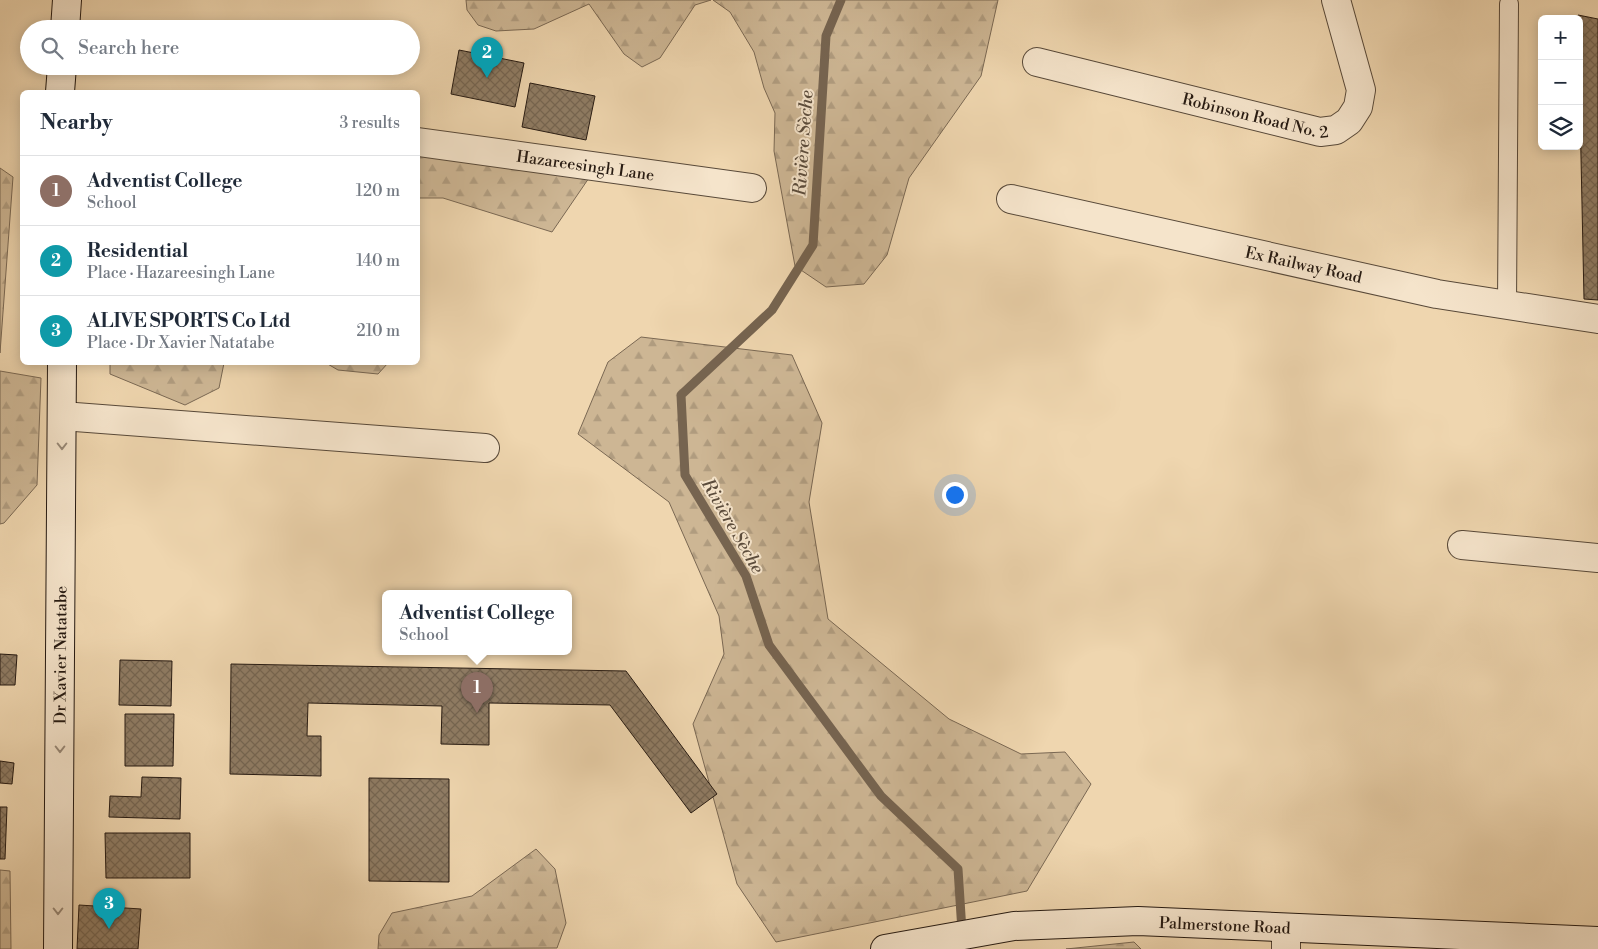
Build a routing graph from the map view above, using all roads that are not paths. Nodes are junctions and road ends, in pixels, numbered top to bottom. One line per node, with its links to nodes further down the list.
1 (67, 0): 4 (street)
2 (1336, 0): 5 (street, Robinson Road No. 2)
3 (1510, 4): 11 (lane)
4 (66, 20)
5 (1037, 62)
6 (61, 75): 7 (street)
7 (60, 90)
8 (420, 142): 9 (street, Hazareesingh Lane)
9 (752, 188)
10 (1011, 200): 11 (street, Ex Railway Road)
11 (1507, 305): 12 (street, Ex Railway Road)
12 (1598, 319)
13 (62, 365): 14 (street, Dr Xavier Natatabe)
14 (62, 416): 15 (street); 21 (street, Dr Xavier Natatabe, one-way to 21)
15 (485, 448)
16 (1462, 545): 17 (street)
17 (1598, 558)
18 (1286, 939): 20 (street, Palmerstone Road); 22 (street, Palmerstone Road)
19 (1598, 941): 20 (street, Palmerstone Road)
20 (1550, 945)
21 (58, 949)
22 (885, 949)

